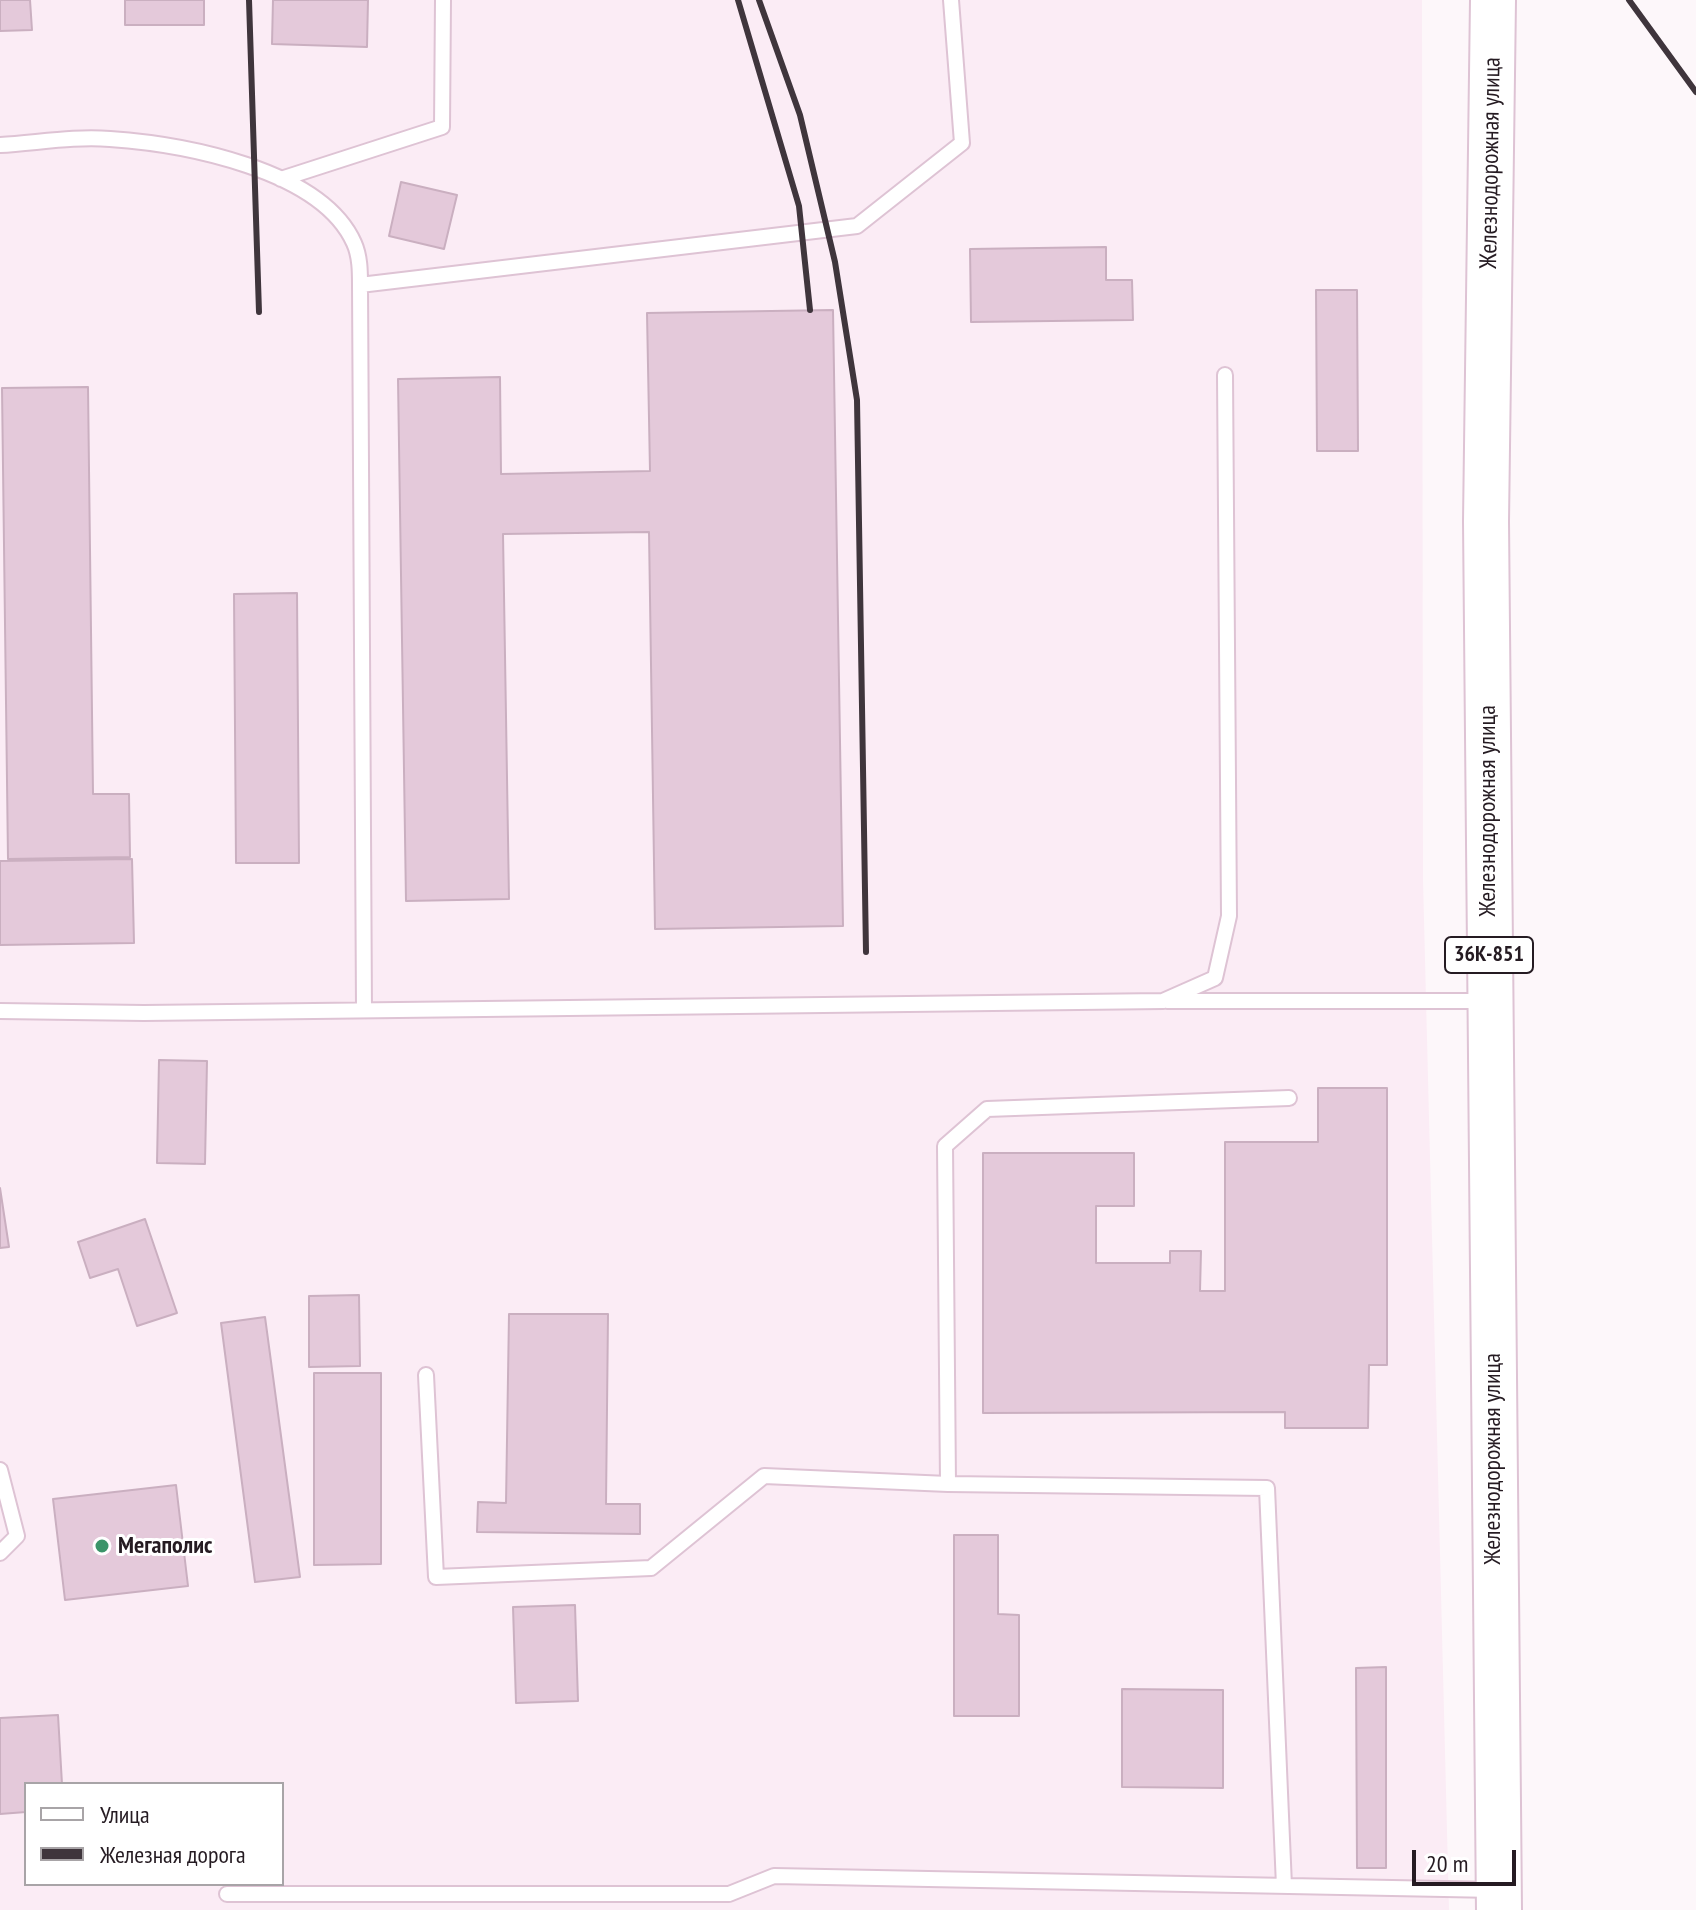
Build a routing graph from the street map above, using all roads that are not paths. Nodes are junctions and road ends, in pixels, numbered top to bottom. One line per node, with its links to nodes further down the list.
1 (443, 0): 5 (lane)
2 (951, 0): 6 (lane)
3 (1493, 0): 9 (main road, Железнодорожная улица / 36К-851)
4 (0, 145): 5 (lane)
5 (281, 179): 6 (lane)
6 (360, 285): 10 (lane)
7 (1225, 375): 8 (lane)
8 (1163, 1001): 9 (lane); 10 (lane)
9 (1490, 1001): 19 (main road, Железнодорожная улица / 36К-851)
10 (364, 1009): 11 (lane)
11 (0, 1011)
12 (1289, 1098): 15 (lane)
13 (426, 1375): 15 (lane)
14 (0, 1470): 16 (lane)
15 (948, 1484): 17 (lane)
16 (0, 1553)
17 (1284, 1886): 18 (lane); 19 (lane)
18 (227, 1894)
19 (1498, 1900)

